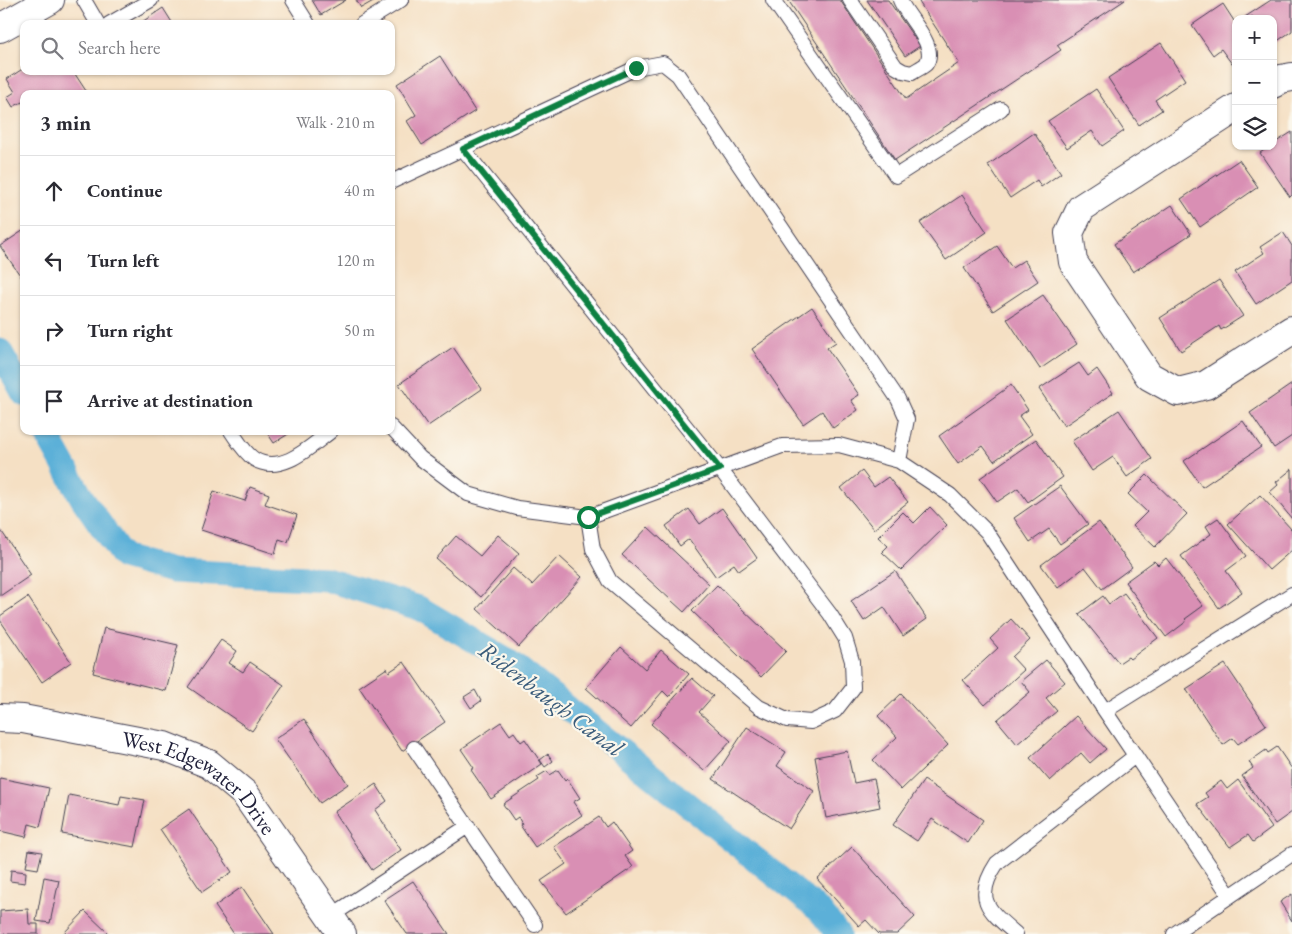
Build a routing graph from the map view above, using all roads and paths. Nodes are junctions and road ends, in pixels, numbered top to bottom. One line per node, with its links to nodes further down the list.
1 (50, 0): 13 (street)
2 (84, 0): 9 (lane)
3 (152, 0): 10 (lane)
4 (293, 0): 11 (lane)
5 (401, 0): 12 (lane)
6 (773, 0): 16 (lane)
7 (850, 0): 8 (lane)
8 (900, 0)
9 (96, 20)
10 (117, 20)
11 (306, 20)
12 (368, 20)
13 (0, 28)
14 (1292, 77): 15 (street)
15 (1277, 82)
16 (1001, 109)
17 (1232, 111): 20 (street)
18 (463, 149): 19 (lane); 24 (lane); 25 (lane)
19 (395, 180)
20 (1292, 330)
21 (395, 431): 26 (lane)
22 (234, 435): 23 (lane)
23 (325, 435)
24 (899, 461): 25 (lane); 28 (lane)
25 (720, 469): 26 (lane); 26 (lane)
26 (588, 517)
27 (1292, 594): 28 (lane)
28 (1105, 712): 31 (lane)
29 (0, 718): 35 (street, West Edgewater Drive)
30 (414, 748): 32 (lane)
31 (1135, 756): 34 (lane); 37 (lane)
32 (468, 826): 35 (lane); 36 (lane)
33 (1292, 854): 34 (lane)
34 (1230, 896): 38 (lane)
35 (337, 925)
36 (535, 925)
37 (1016, 934)
38 (1174, 934)

